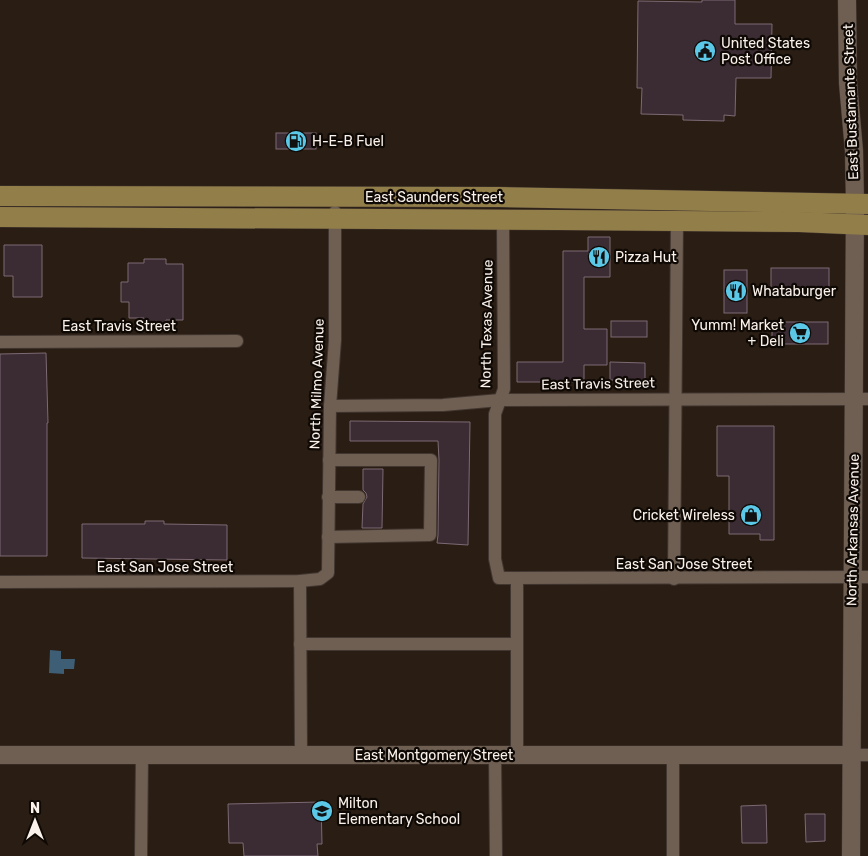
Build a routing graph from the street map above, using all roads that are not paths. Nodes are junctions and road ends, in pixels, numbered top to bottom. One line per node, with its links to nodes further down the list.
1 (848, 0): 6 (main road, East Bustamante Street)
2 (0, 196): 3 (main road, East Saunders Street)
3 (150, 196): 4 (main road, East Saunders Street); 8 (main road)
4 (335, 196): 5 (main road, East Saunders Street); 9 (street, North Milmo Avenue)
5 (624, 199): 6 (main road, East Saunders Street); 10 (main road)
6 (861, 204): 13 (main road, North Arkansas Avenue)
7 (0, 217): 8 (main road, East Saunders Street)
8 (76, 217): 9 (main road, East Saunders Street)
9 (335, 219): 10 (main road, East Saunders Street); 19 (street, North Milmo Avenue)
10 (466, 219): 11 (main road, East Saunders Street)
11 (503, 219): 12 (main road, East Saunders Street); 18 (street, North Texas Avenue)
12 (676, 221): 13 (main road, East Saunders Street); 16 (street)
13 (861, 225): 17 (main road, North Arkansas Avenue)
14 (237, 341): 15 (street, East Travis Street)
15 (0, 342)
16 (675, 398): 17 (street, East Travis Street); 18 (street, East Travis Street); 28 (street)
17 (861, 399): 27 (main road, North Arkansas Avenue)
18 (500, 400): 19 (street, East Travis Street); 25 (street, North Texas Avenue)
19 (330, 406): 20 (street, North Milmo Avenue)
20 (329, 460): 22 (street, North Milmo Avenue); 23 (street)
21 (359, 496): 22 (street)
22 (328, 498): 23 (street, North Milmo Avenue)
23 (328, 537): 24 (street, North Milmo Avenue)
24 (328, 573): 29 (street, East San Jose Street)
25 (499, 578): 26 (street, East San Jose Street)
26 (517, 578): 28 (street, East San Jose Street); 32 (street)
27 (860, 578): 28 (street, East San Jose Street); 38 (main road, North Arkansas Avenue)
28 (674, 579)
29 (300, 581): 30 (street, East San Jose Street); 31 (street)
30 (0, 582)
31 (300, 644): 32 (street); 39 (street)
32 (517, 644): 36 (street)
33 (0, 755): 34 (main road, East Montgomery Street)
34 (142, 755): 39 (main road, East Montgomery Street); 40 (street)
35 (495, 755): 36 (main road, East Montgomery Street); 39 (main road, East Montgomery Street); 41 (street)
36 (517, 755): 37 (main road, East Montgomery Street)
37 (673, 755): 38 (main road, East Montgomery Street); 42 (street)
38 (859, 755): 43 (main road, North Arkansas Avenue)
39 (301, 756)
40 (142, 856)
41 (496, 856)
42 (673, 856)
43 (851, 856)

